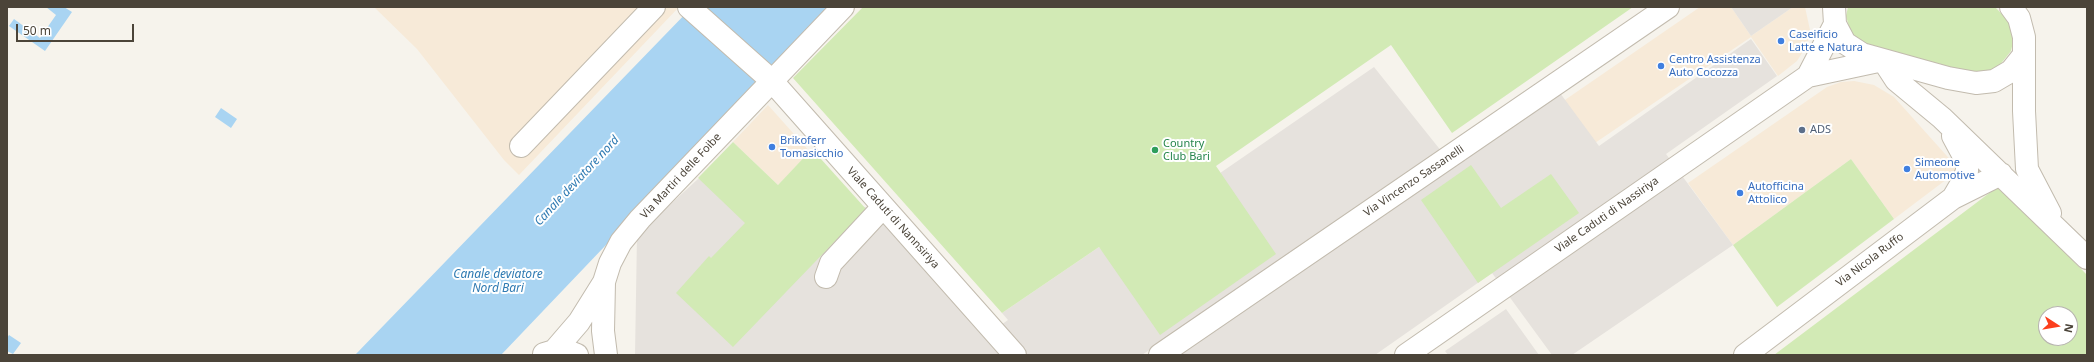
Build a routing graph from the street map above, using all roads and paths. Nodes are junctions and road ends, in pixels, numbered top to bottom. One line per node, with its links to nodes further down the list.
1 (654, 7): 12 (street)
2 (689, 7): 10 (street)
3 (843, 7): 10 (street, Via Martiri delle Foibe)
4 (1668, 7): 24 (street, Via Vincenzo Sassanelli)
5 (2011, 7): 7 (street)
6 (1832, 14): 8 (street); 9 (street)
7 (2023, 56): 8 (street); 16 (street)
8 (1883, 60): 9 (street); 11 (street)
9 (1808, 76): 25 (street, Viale Caduti di Nassiriya)
10 (772, 80): 15 (street, Viale Caduti di Nannsiriya); 19 (street, Via Martiri delle Foibe)
11 (1942, 118): 13 (street); 14 (street)
12 (521, 146)
13 (2001, 174): 14 (street, Via Nicola Ruffo); 16 (street)
14 (1953, 198): 26 (street, Via Nicola Ruffo)
15 (883, 207): 18 (street); 23 (street, Viale Caduti di Nannsiriya)
16 (2063, 234): 17 (street)
17 (2087, 258)
18 (826, 277)
19 (604, 282): 20 (street); 22 (street)
20 (548, 353): 21 (street)
21 (578, 355)
22 (606, 355)
23 (1015, 355)
24 (1160, 355)
25 (1406, 355)
26 (1745, 355)

